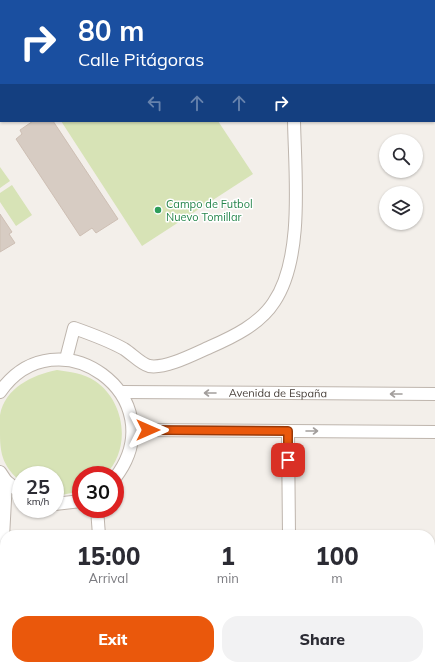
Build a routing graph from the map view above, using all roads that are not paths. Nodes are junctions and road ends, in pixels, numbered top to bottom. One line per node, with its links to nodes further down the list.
1 (294, 122): 2 (street)
2 (66, 359): 3 (street); 4 (street)
3 (2, 385)
4 (121, 392): 5 (street, Avenida de España, one-way to 4); 6 (street)
5 (435, 394)
6 (133, 430): 7 (street); 9 (street)
7 (288, 431): 8 (street, one-way to 8); 15 (street)
8 (435, 432)
9 (124, 466)
10 (3, 476): 11 (street); 13 (street)
11 (12, 484)
12 (98, 518): 14 (street)
13 (2, 530)
14 (99, 530)
15 (289, 530)

